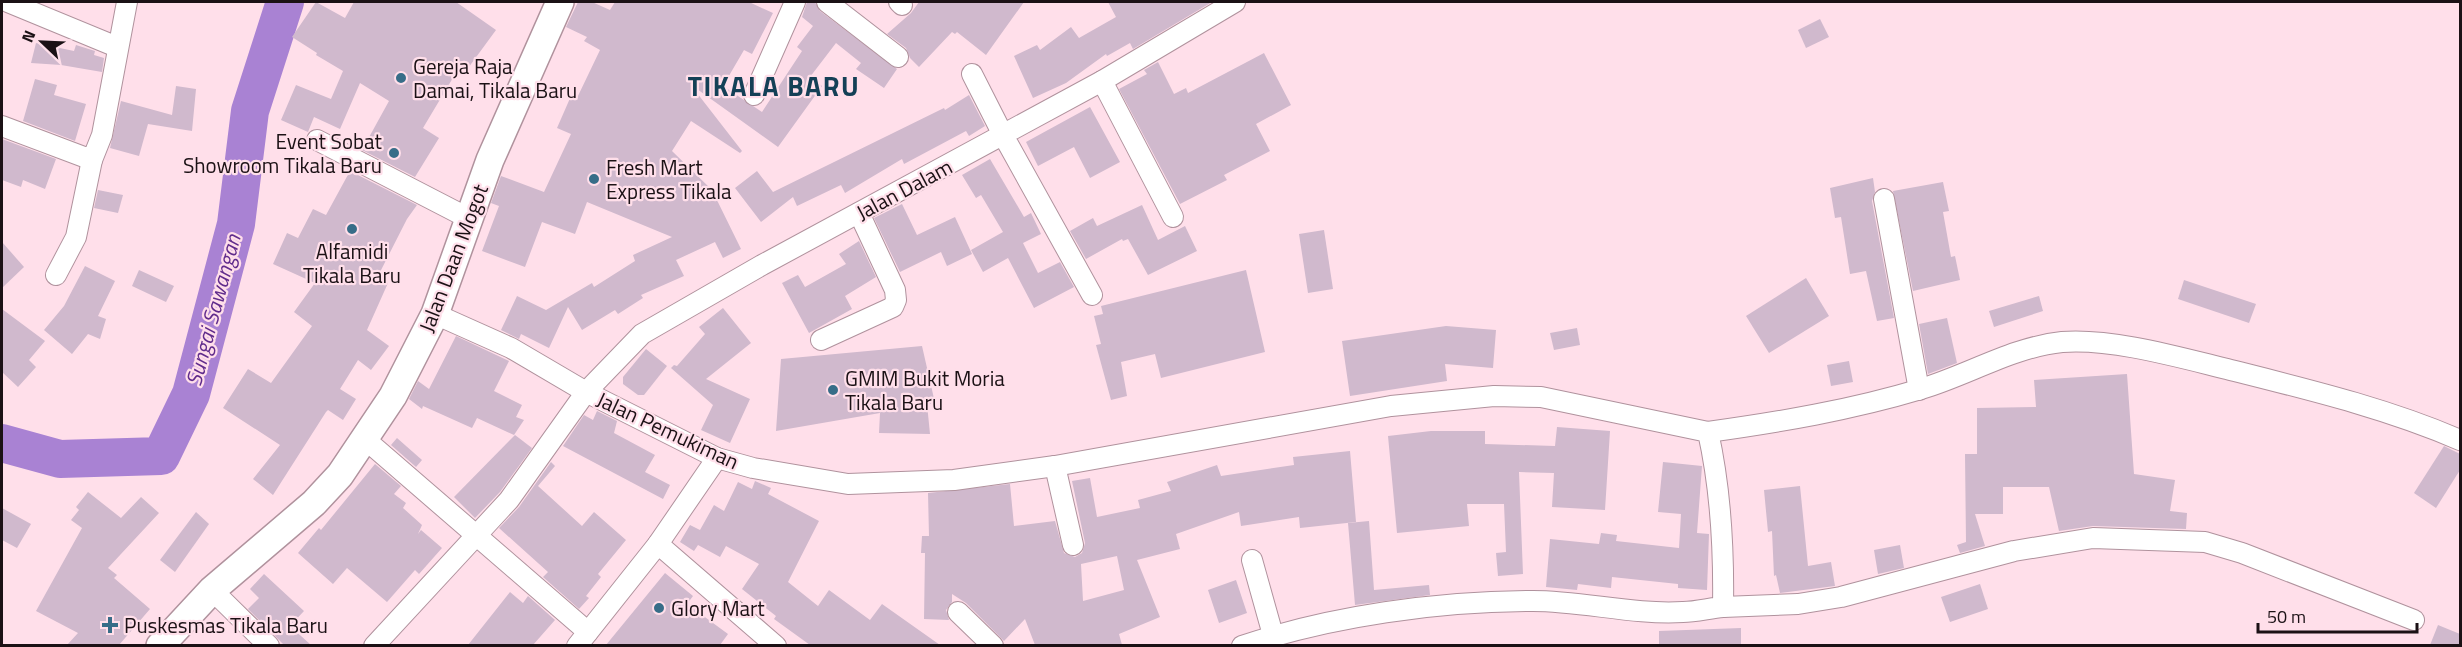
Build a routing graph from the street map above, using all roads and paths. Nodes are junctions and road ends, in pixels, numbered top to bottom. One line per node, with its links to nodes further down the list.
1 (8, 2): 7 (street)
2 (127, 2): 7 (street)
3 (560, 2): 19 (main road, Jalan Daan Mogot)
4 (827, 2): 8 (street)
5 (1235, 2): 10 (street, Jalan Dalam)
6 (792, 3): 11 (street)
7 (117, 46): 15 (street)
8 (898, 57)
9 (972, 74): 13 (street)
10 (1102, 81): 13 (street, Jalan Dalam); 18 (street)
11 (754, 95)
12 (2, 126): 15 (street)
13 (1003, 135): 17 (street, Jalan Dalam); 21 (street)
14 (317, 140): 19 (street)
15 (92, 160): 20 (street)
16 (1884, 199): 24 (street)
17 (860, 213): 23 (street); 25 (street, Jalan Dalam)
18 (1173, 217)
19 (468, 218): 22 (main road, Jalan Daan Mogot)
20 (56, 275)
21 (1092, 295)
22 (435, 314): 25 (street, Jalan Pemukiman); 27 (main road, Jalan Daan Mogot)
23 (821, 340)
24 (1919, 390): 26 (street, Jalan Pemukiman); 28 (street, Jalan Pemukiman)
25 (586, 392): 29 (street, Jalan Pemukiman); 31 (street, Jalan Dalam)
26 (1708, 432): 30 (street, Jalan Pemukiman); 36 (street)
27 (366, 440): 31 (street); 35 (main road, Jalan Daan Mogot)
28 (2460, 440)
29 (717, 458): 30 (street, Jalan Pemukiman); 32 (street)
30 (1055, 466): 33 (street)
31 (477, 536): 40 (street); 43 (street, Jalan Dalam)
32 (658, 544): 40 (street); 44 (street)
33 (1073, 545)
34 (1252, 560): 39 (street)
35 (212, 590): 41 (main road, Jalan Daan Mogot); 42 (street)
36 (1723, 607): 38 (street); 39 (street)
37 (958, 612): 45 (street)
38 (2414, 620)
39 (1272, 636): 46 (street)
40 (582, 639)
41 (160, 645)
42 (269, 645)
43 (374, 645)
44 (776, 645)
45 (993, 645)
46 (1242, 645)

